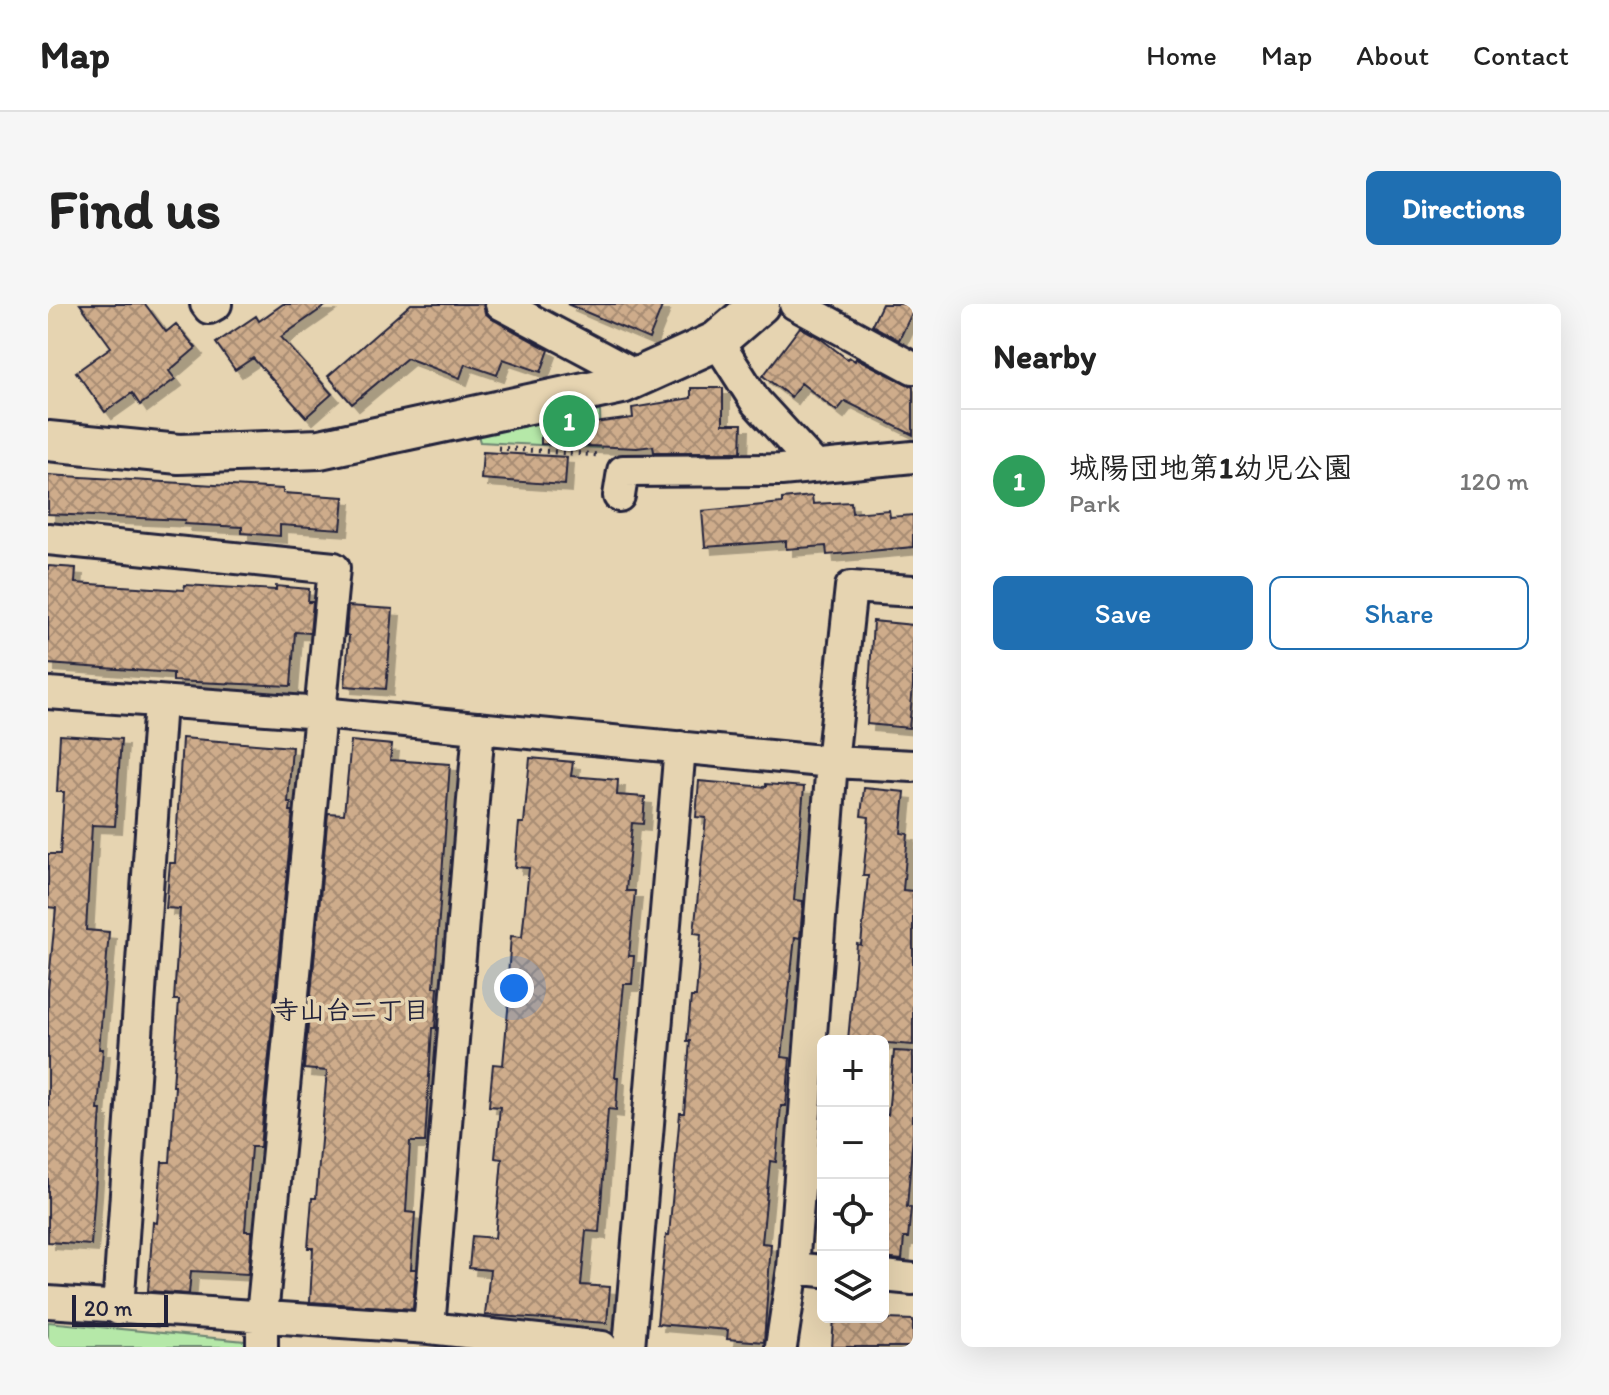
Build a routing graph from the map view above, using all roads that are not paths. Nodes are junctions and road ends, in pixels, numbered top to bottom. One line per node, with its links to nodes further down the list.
1 (206, 304): 2 (street)
2 (216, 304)
3 (501, 304): 8 (street)
4 (760, 304): 6 (street)
5 (795, 304): 7 (street)
6 (717, 341): 8 (street); 11 (street)
7 (913, 368)
8 (638, 377): 9 (street)
9 (48, 441)
10 (913, 457): 11 (street)
11 (815, 466): 12 (street)
12 (621, 484)
13 (48, 539): 17 (street)
14 (913, 591): 20 (street)
15 (48, 693): 16 (street)
16 (160, 702): 17 (street); 27 (street)
17 (321, 713): 18 (street); 28 (street)
18 (479, 728): 19 (street); 29 (street)
19 (680, 747): 20 (street); 32 (street)
20 (832, 762): 21 (street); 22 (street)
21 (913, 766)
22 (793, 1268): 23 (street); 33 (street)
23 (817, 1270)
24 (889, 1277): 25 (street)
25 (913, 1279)
26 (48, 1302): 27 (street)
27 (118, 1309): 28 (street)
28 (262, 1316): 29 (street); 30 (street)
29 (429, 1328): 31 (street)
30 (262, 1347)
31 (602, 1347)
32 (629, 1347)
33 (781, 1347)

